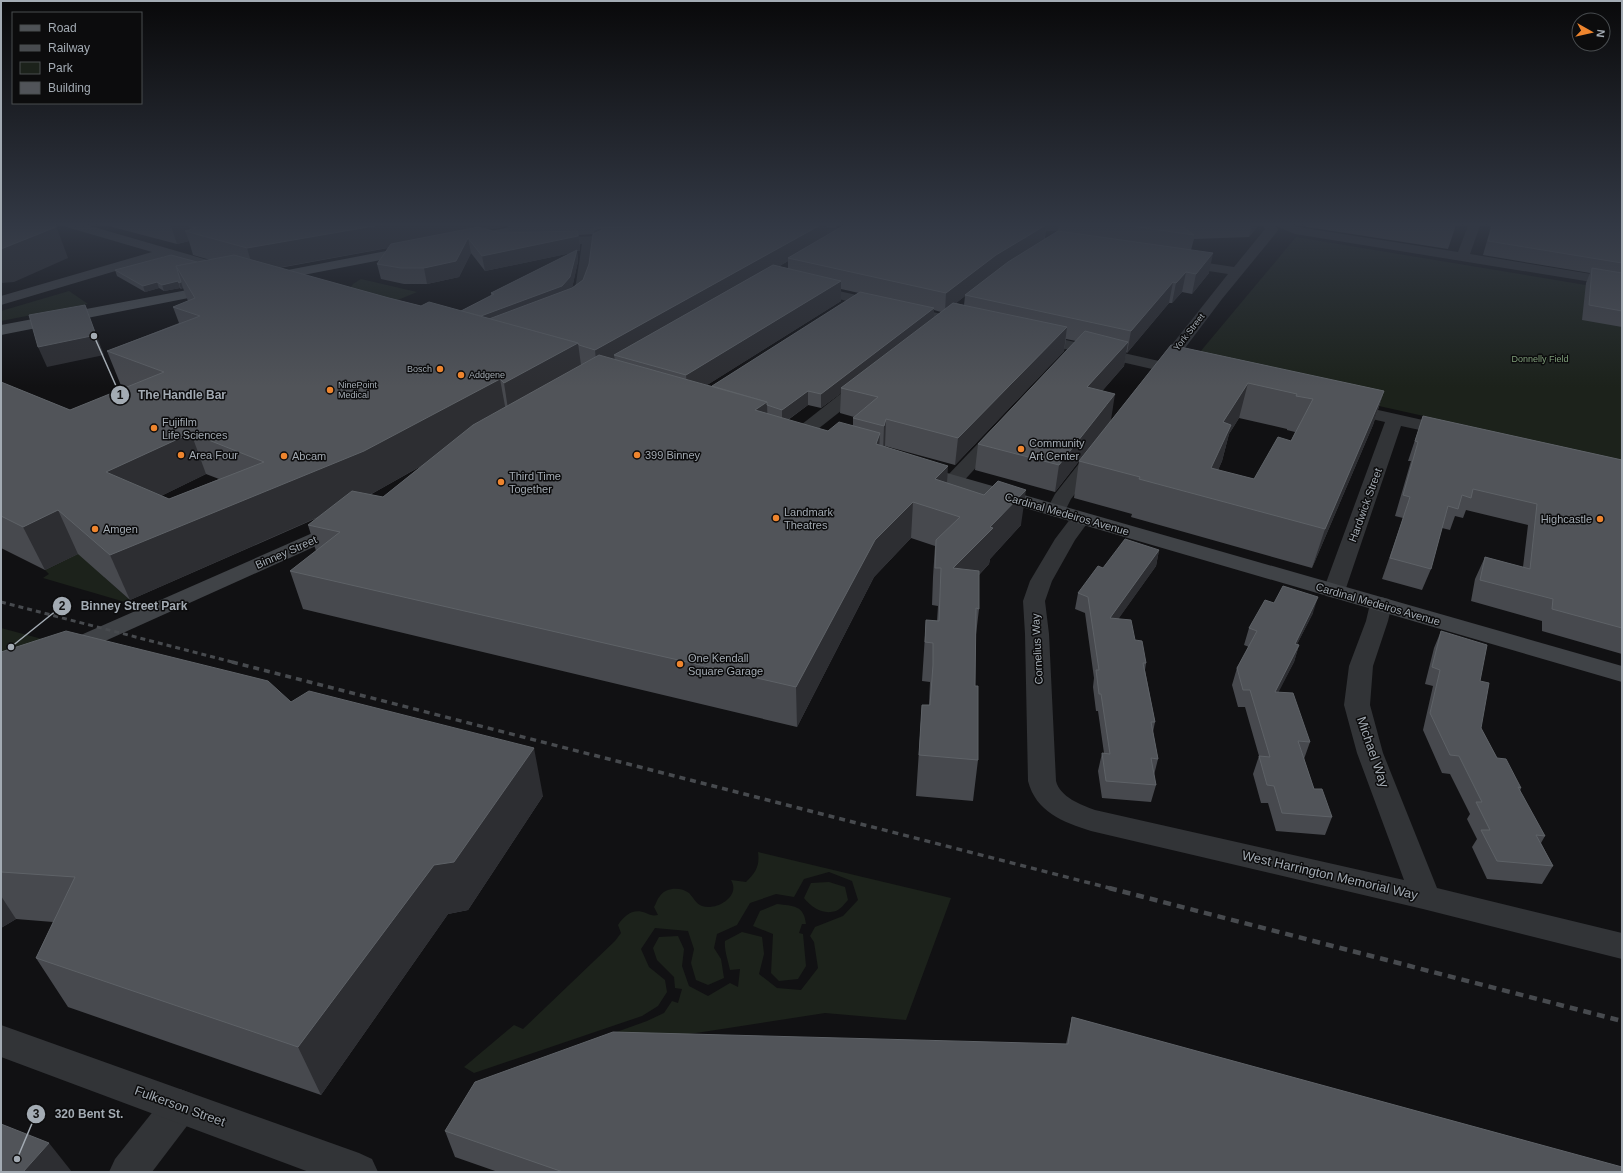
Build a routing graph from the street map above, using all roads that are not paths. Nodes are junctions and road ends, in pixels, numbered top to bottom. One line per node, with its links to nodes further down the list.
1 (81, 278): 13 (main road)
2 (247, 278): 7 (main road)
3 (258, 278): 7 (main road)
4 (583, 278): 14 (street)
5 (1233, 278): 23 (street, York Street)
6 (1588, 278): 8 (street)
7 (251, 279): 11 (main road)
8 (1622, 283)
9 (798, 285): 12 (street)
10 (227, 286): 19 (main road)
11 (286, 288)
12 (857, 298): 15 (street); 16 (street)
13 (1, 301)
14 (554, 308)
15 (838, 311)
16 (954, 314): 17 (street); 18 (street)
17 (978, 326)
18 (934, 329)
19 (1, 330)
20 (1017, 334): 21 (street)
21 (1076, 348): 22 (street); 23 (street)
22 (1064, 363)
23 (1162, 366): 24 (street); 26 (street, York Street)
24 (1199, 375)
25 (873, 377): 30 (street)
26 (1150, 384)
27 (1335, 406): 28 (street)
28 (1395, 420): 31 (street); 39 (street, Hardwick Street)
29 (1005, 425): 35 (street)
30 (790, 434): 33 (main road)
31 (1467, 435)
32 (1106, 441): 36 (street)
33 (820, 442)
34 (901, 466): 35 (main road, Cardinal Medeiros Avenue)
35 (953, 481): 36 (main road, Cardinal Medeiros Avenue)
36 (1056, 511): 37 (main road, Cardinal Medeiros Avenue)
37 (1081, 518): 39 (main road, Cardinal Medeiros Avenue); 43 (street, Cornelius Way)
38 (359, 519): 41 (main road, Binney Street)
39 (1334, 591): 40 (main road, Cardinal Medeiros Avenue)
40 (1381, 604): 42 (main road, Cardinal Medeiros Avenue); 44 (street, Michael Way)
41 (49, 657)
42 (1622, 674)
43 (1045, 792): 44 (street, West Harrington Memorial Way)
44 (1422, 897): 45 (street, West Harrington Memorial Way)
45 (1622, 946)
46 (1, 1041): 47 (street, Fulkerson Street)
47 (180, 1106): 48 (street); 49 (street, Fulkerson Street)
48 (128, 1172)
49 (359, 1172)

